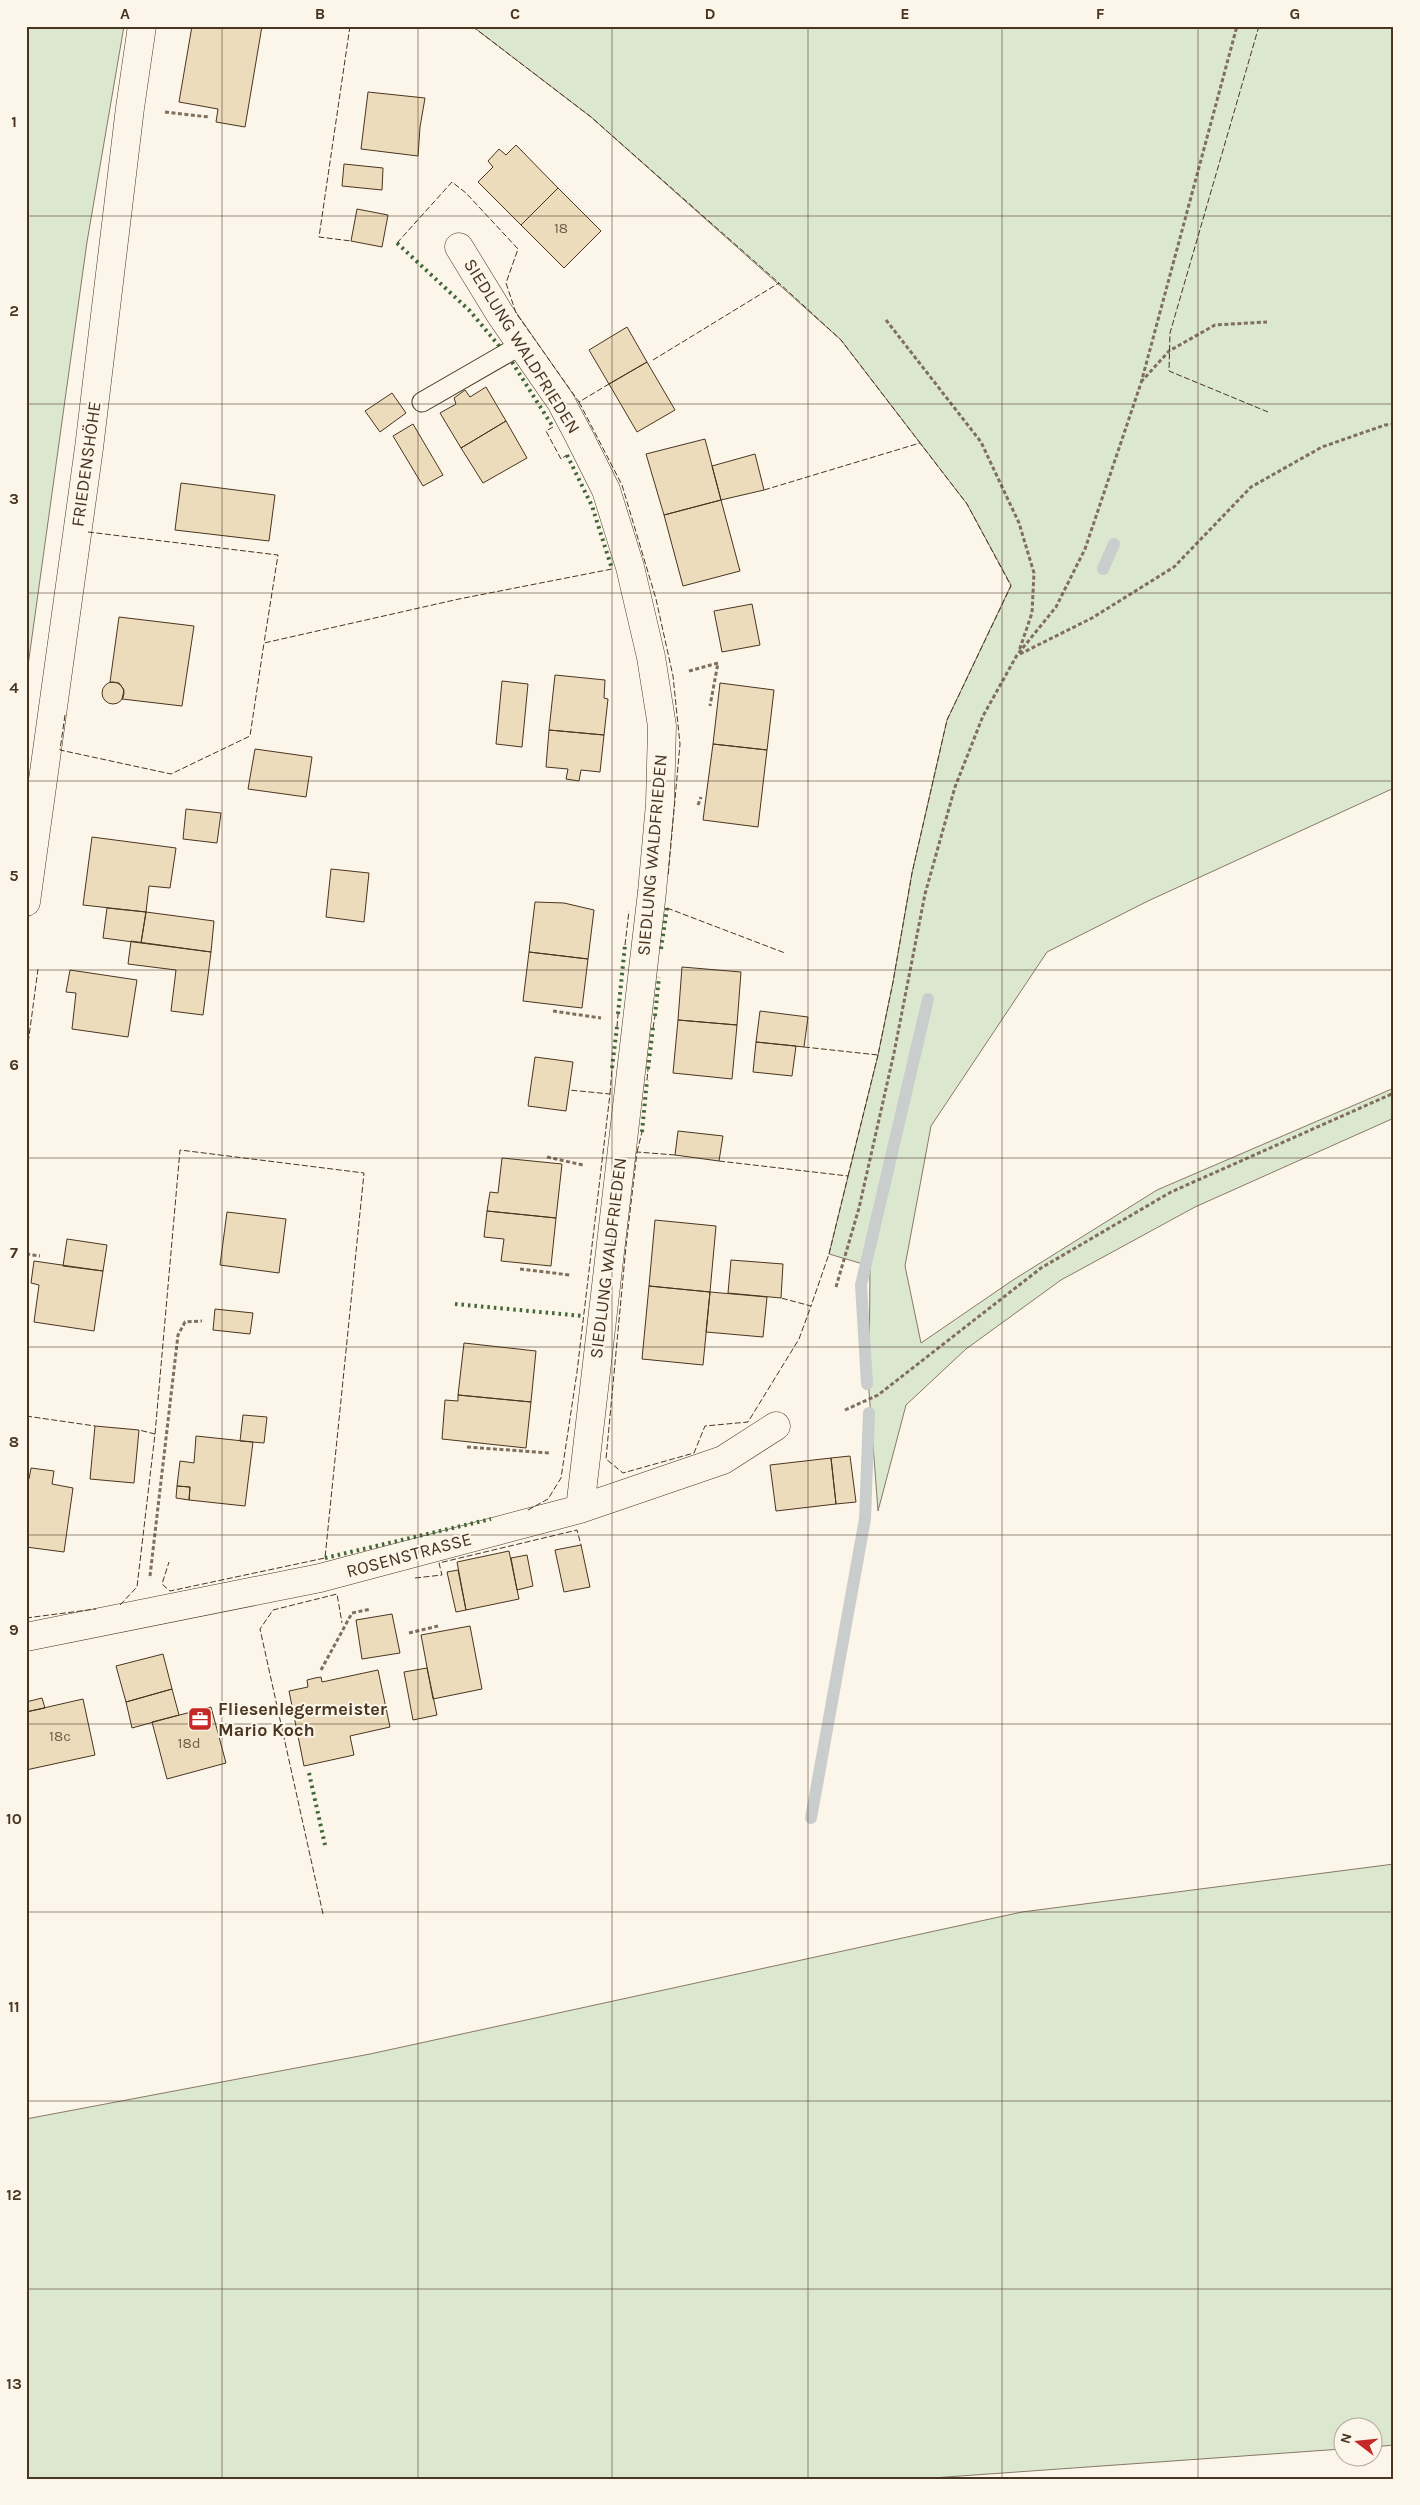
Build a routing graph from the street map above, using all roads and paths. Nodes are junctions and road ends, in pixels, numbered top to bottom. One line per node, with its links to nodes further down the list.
1 (142, 26): 3 (street, FRIEDENSHÖHE)
2 (1237, 26): 9 (path)
3 (130, 108): 4 (path); 15 (street, FRIEDENSHÖHE)
4 (209, 117)
5 (459, 246): 8 (street, SIEDLUNG WALDFRIEDEN)
6 (886, 320): 12 (path)
7 (1267, 322): 9 (path)
8 (521, 345): 10 (lane); 31 (street, SIEDLUNG WALDFRIEDEN)
9 (1141, 382): 12 (path)
10 (422, 402)
11 (1394, 424): 12 (path)
12 (1018, 655): 25 (path)
13 (682, 674): 14 (path)
14 (710, 706)
15 (26, 902)
16 (553, 1012): 17 (path)
17 (609, 1019)
18 (1394, 1093): 27 (path)
19 (547, 1156): 20 (path)
20 (590, 1167)
21 (26, 1254): 22 (path)
22 (40, 1256)
23 (520, 1269): 24 (path)
24 (578, 1276)
25 (836, 1287)
26 (202, 1321): 32 (path)
27 (845, 1410)
28 (776, 1426): 31 (street, ROSENSTRASSE)
29 (467, 1447): 30 (path)
30 (556, 1453)
31 (580, 1509): 36 (street, ROSENSTRASSE)
32 (150, 1579)
33 (371, 1609): 37 (path)
34 (438, 1626): 35 (path)
35 (409, 1632)
36 (26, 1637)
37 (321, 1670)

